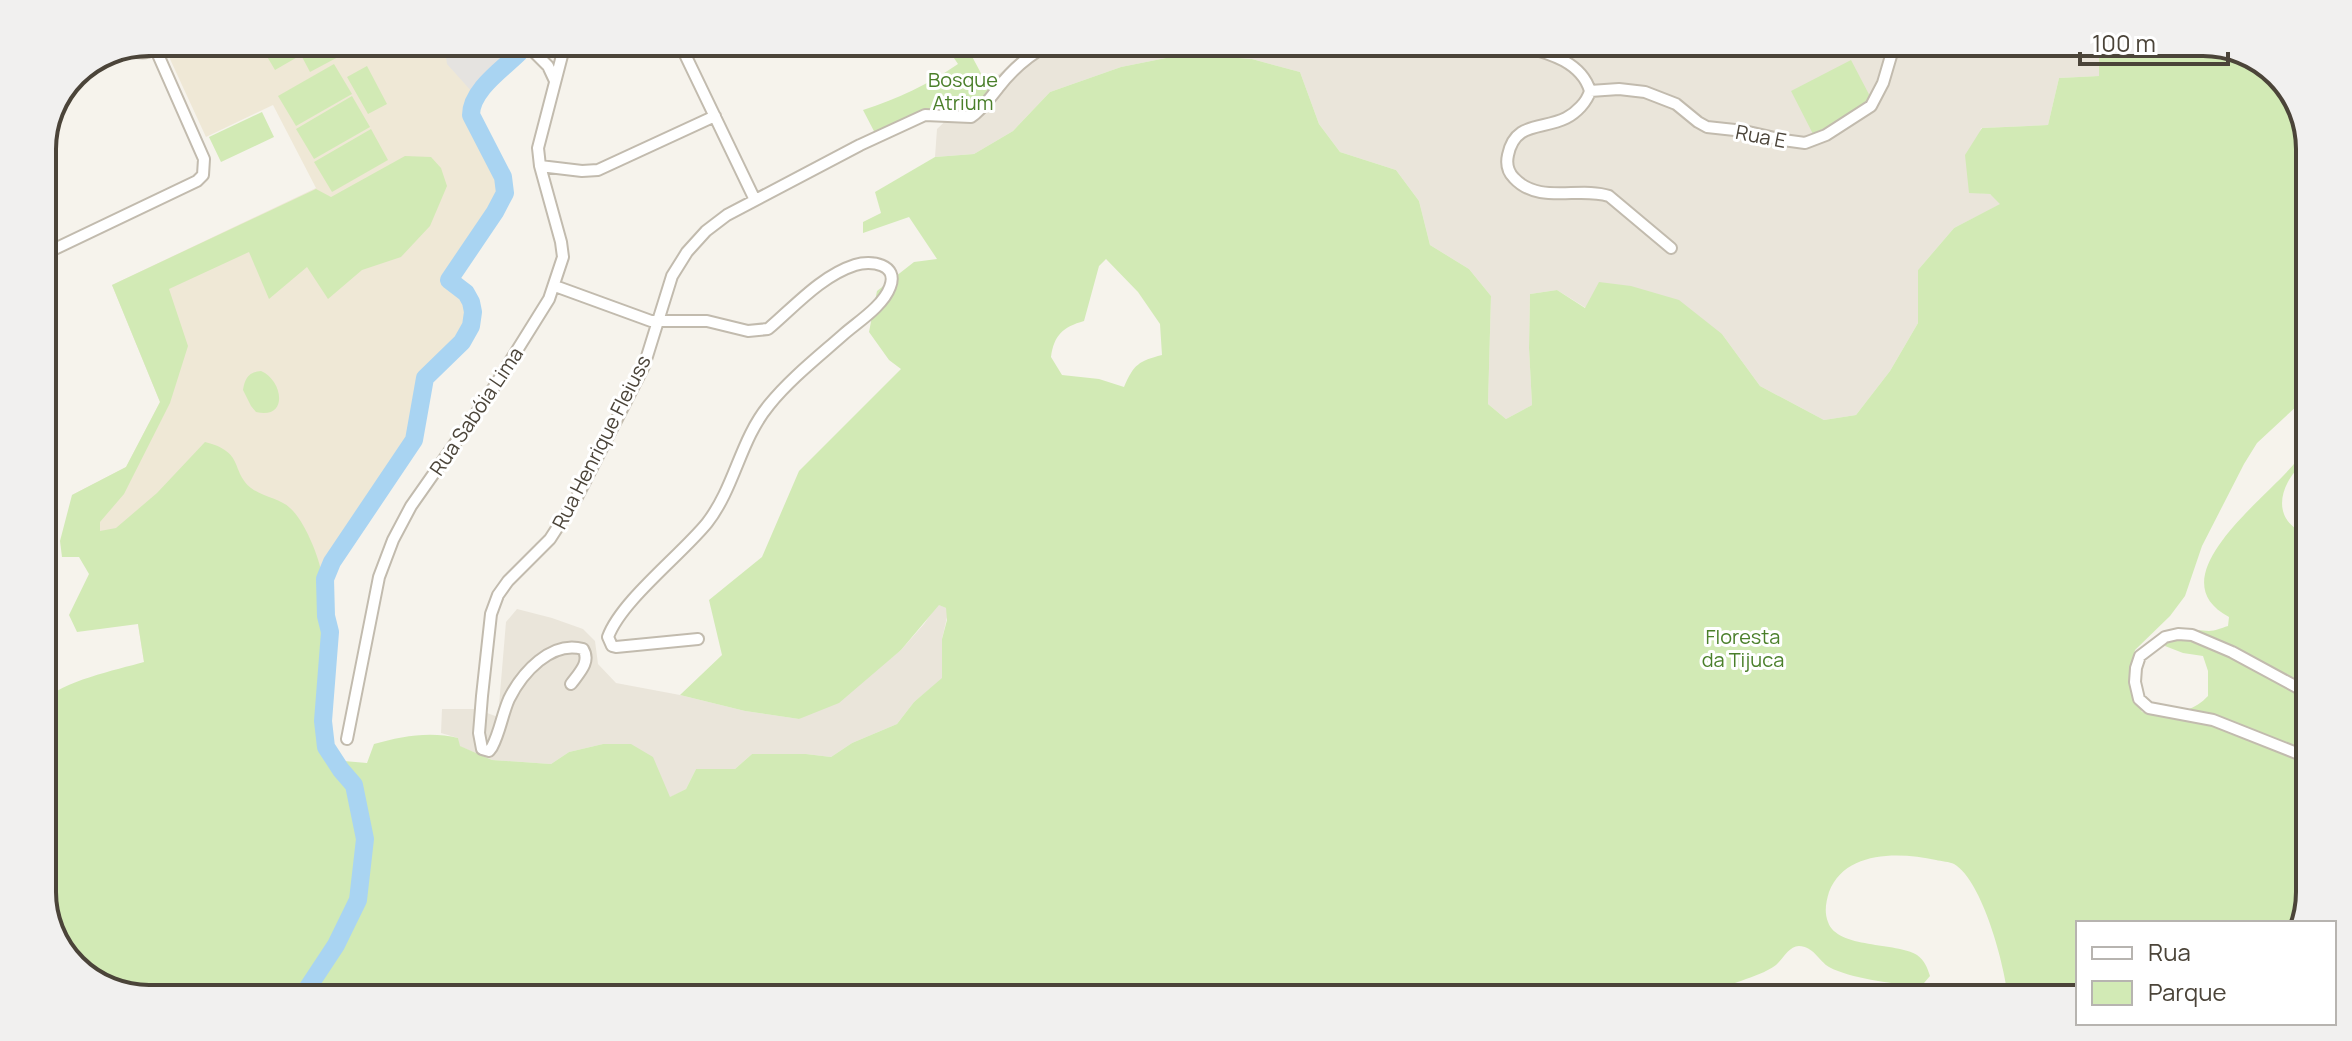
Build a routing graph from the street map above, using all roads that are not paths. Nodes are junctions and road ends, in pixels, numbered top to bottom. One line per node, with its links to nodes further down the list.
1 (164, 56): 13 (street)
2 (538, 56): 8 (street)
3 (562, 56): 8 (street, Rua Sabóia Lima)
4 (686, 56): 10 (street)
5 (1032, 56): 12 (street, Rua Henrique Fleiuss)
6 (1551, 56): 9 (street)
7 (1891, 56): 9 (street, Rua E)
8 (555, 81): 11 (street, Rua Sabóia Lima)
9 (1590, 91): 14 (street)
10 (715, 116): 11 (street); 12 (street)
11 (540, 166): 15 (street, Rua Sabóia Lima)
12 (755, 200): 16 (street, Rua Henrique Fleiuss)
13 (56, 248)
14 (1671, 248)
15 (555, 286): 16 (street); 20 (street, Rua Sabóia Lima)
16 (659, 321): 17 (street); 18 (street, Rua Henrique Fleiuss)
17 (698, 639)
18 (571, 684)
19 (2296, 687): 21 (street)
20 (347, 739)
21 (2296, 753)

